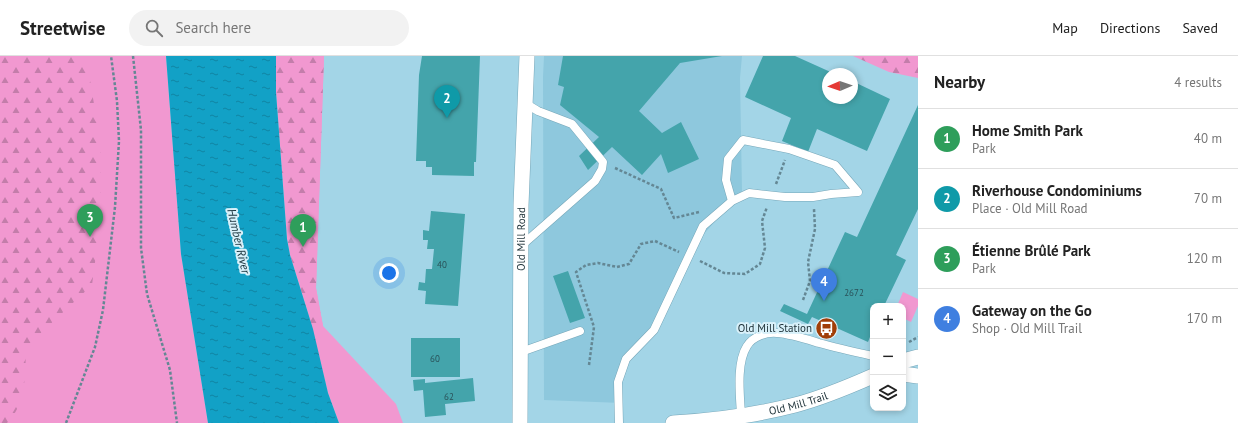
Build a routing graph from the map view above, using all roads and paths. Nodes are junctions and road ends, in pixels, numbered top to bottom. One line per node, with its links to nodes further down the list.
1 (111, 56): 24 (path)
2 (133, 56): 25 (path)
3 (527, 56): 4 (street, Old Mill Road)
4 (525, 103): 6 (lane); 11 (street, Old Mill Road)
5 (789, 149): 7 (path); 8 (lane); 9 (lane)
6 (603, 162): 10 (path); 11 (lane)
7 (772, 195): 8 (lane); 9 (lane); 12 (path)
8 (813, 197): 13 (path)
9 (732, 201): 10 (lane)
10 (716, 215): 12 (lane)
11 (520, 246): 17 (street, Old Mill Road)
12 (689, 256): 19 (path); 27 (lane)
13 (803, 300)
14 (580, 331): 17 (lane)
15 (918, 337): 16 (path)
16 (909, 342)
17 (521, 352): 26 (street, Old Mill Road)
18 (870, 355): 23 (lane)
19 (589, 365)
20 (906, 374): 21 (street)
21 (918, 376)
22 (870, 377): 23 (street, Old Mill Trail)
23 (741, 415): 28 (street, Old Mill Trail)
24 (66, 423)
25 (176, 423)
26 (520, 423)
27 (619, 423)
28 (673, 423)

